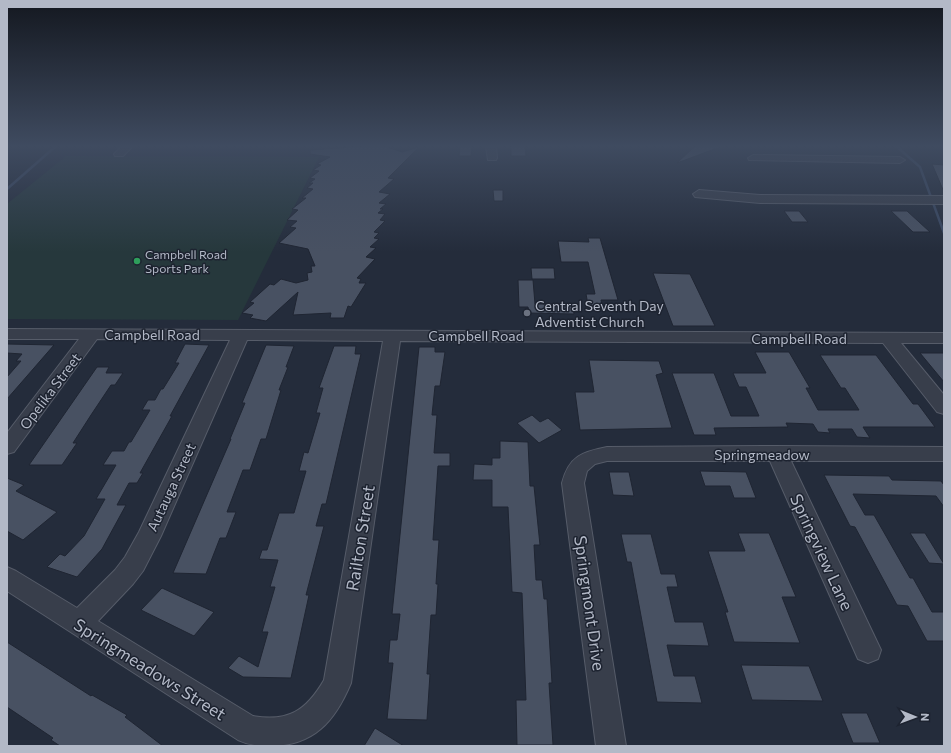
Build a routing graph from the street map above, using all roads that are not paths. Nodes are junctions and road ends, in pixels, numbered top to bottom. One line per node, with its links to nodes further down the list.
1 (699, 194): 2 (street)
2 (942, 200)
3 (7, 334): 4 (street, Campbell Road)
4 (92, 334): 5 (street, Campbell Road); 10 (street, Opelika Street)
5 (241, 335): 6 (street, Campbell Road); 15 (street, Autauga Street)
6 (392, 335): 7 (street, Campbell Road); 17 (street, Railton Street)
7 (888, 338): 8 (street, Campbell Road); 9 (street)
8 (944, 338)
9 (944, 408)
10 (7, 448)
11 (777, 453): 12 (street, Springmeadow); 13 (street, Springmeadow); 16 (street, Springview Lane)
12 (944, 454)
13 (582, 462): 18 (street, Springmont Drive)
14 (7, 578): 15 (street, Springmeadows Street)
15 (78, 624): 17 (street, Springmeadows Street)
16 (868, 650)
17 (300, 728)
18 (611, 746)

